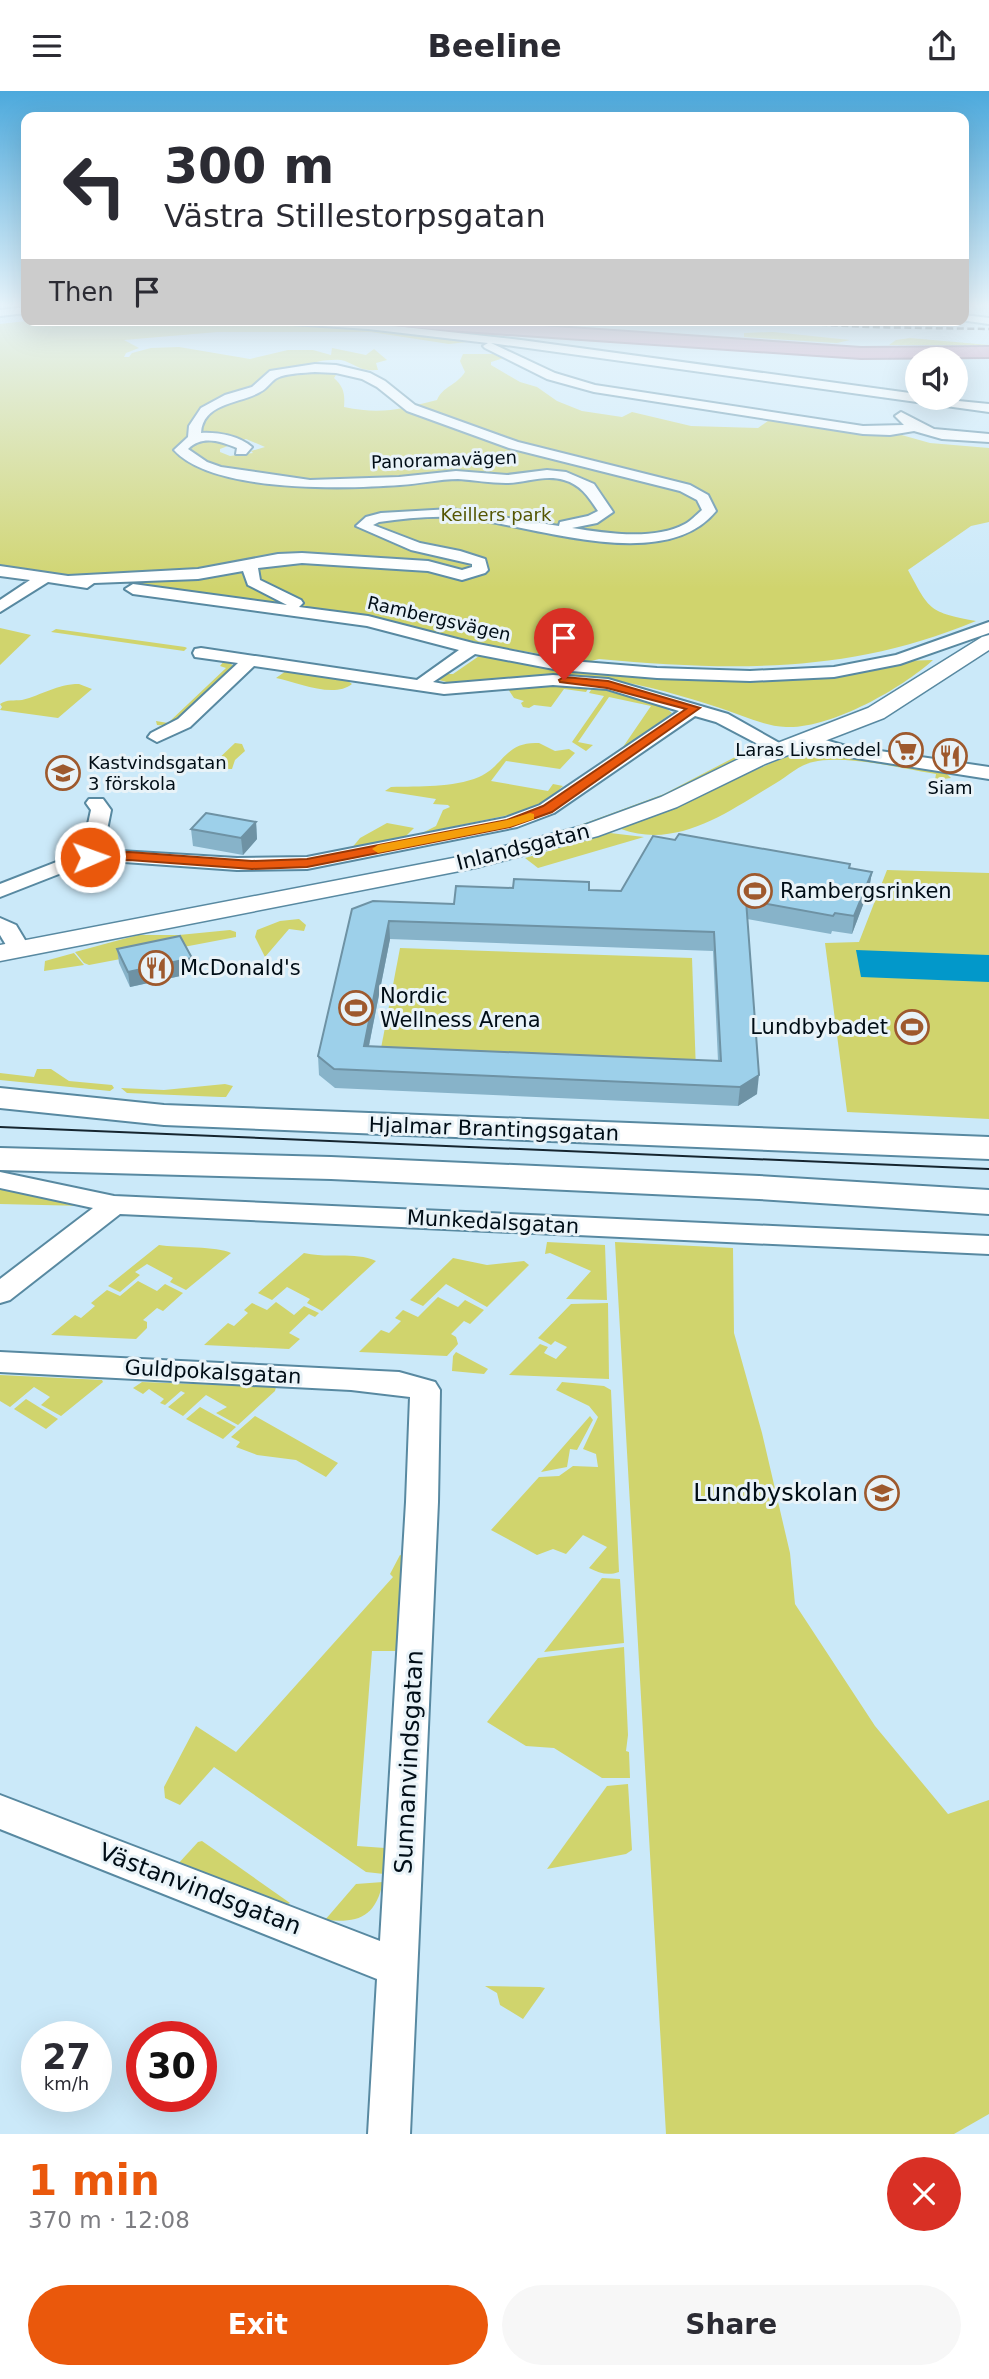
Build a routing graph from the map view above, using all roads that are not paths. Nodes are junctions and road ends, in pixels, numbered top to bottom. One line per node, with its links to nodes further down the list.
1 (228, 398): 8 (street, Panoramavägen)
2 (399, 398): 11 (street, Panoramavägen)
3 (660, 398): 7 (street)
4 (890, 398): 7 (street)
5 (919, 398): 6 (street)
6 (989, 408)
7 (913, 427): 9 (street)
8 (194, 438): 10 (street); 11 (street, Panoramavägen)
9 (989, 438)
10 (241, 451)
11 (540, 527): 12 (street, Panoramavägen)
12 (250, 566): 15 (street, Panoramavägen); 17 (street)
13 (0, 571): 14 (street, Rambergsvägen)
14 (45, 577): 15 (street, Rambergsvägen); 16 (street)
15 (70, 580): 17 (street, Rambergsvägen)
16 (0, 607)
17 (322, 614): 20 (street, Rambergsvägen)
18 (989, 627): 20 (street, Rambergsvägen)
19 (989, 641): 26 (street, Inlandsgatan)
20 (472, 648): 23 (street)
21 (201, 653): 22 (street)
22 (251, 660): 23 (street); 25 (street)
23 (421, 687): 24 (street)
24 (695, 708): 27 (street); 30 (street)
25 (157, 737)
26 (808, 740): 27 (street, Inlandsgatan); 28 (street)
27 (782, 749): 33 (street, Inlandsgatan)
28 (989, 773)
29 (96, 803): 30 (street)
30 (90, 857): 31 (street)
31 (0, 891)
32 (0, 924): 33 (street)
33 (7, 954)
34 (0, 1098): 35 (main road, Hjalmar Brantingsgatan)
35 (989, 1148)
36 (0, 1159): 38 (main road)
37 (0, 1180): 39 (street, Munkedalsgatan)
38 (989, 1202)
39 (114, 1205): 40 (street, Munkedalsgatan); 41 (street)
40 (989, 1245)
41 (0, 1293)
42 (0, 1362): 43 (street, Guldpokalsgatan)
43 (425, 1390): 45 (street, Sunnanvindsgatan)
44 (0, 1812): 45 (street, Västanvindsgatan)
45 (399, 1968): 46 (street, Sunnanvindsgatan)
46 (389, 2134)

